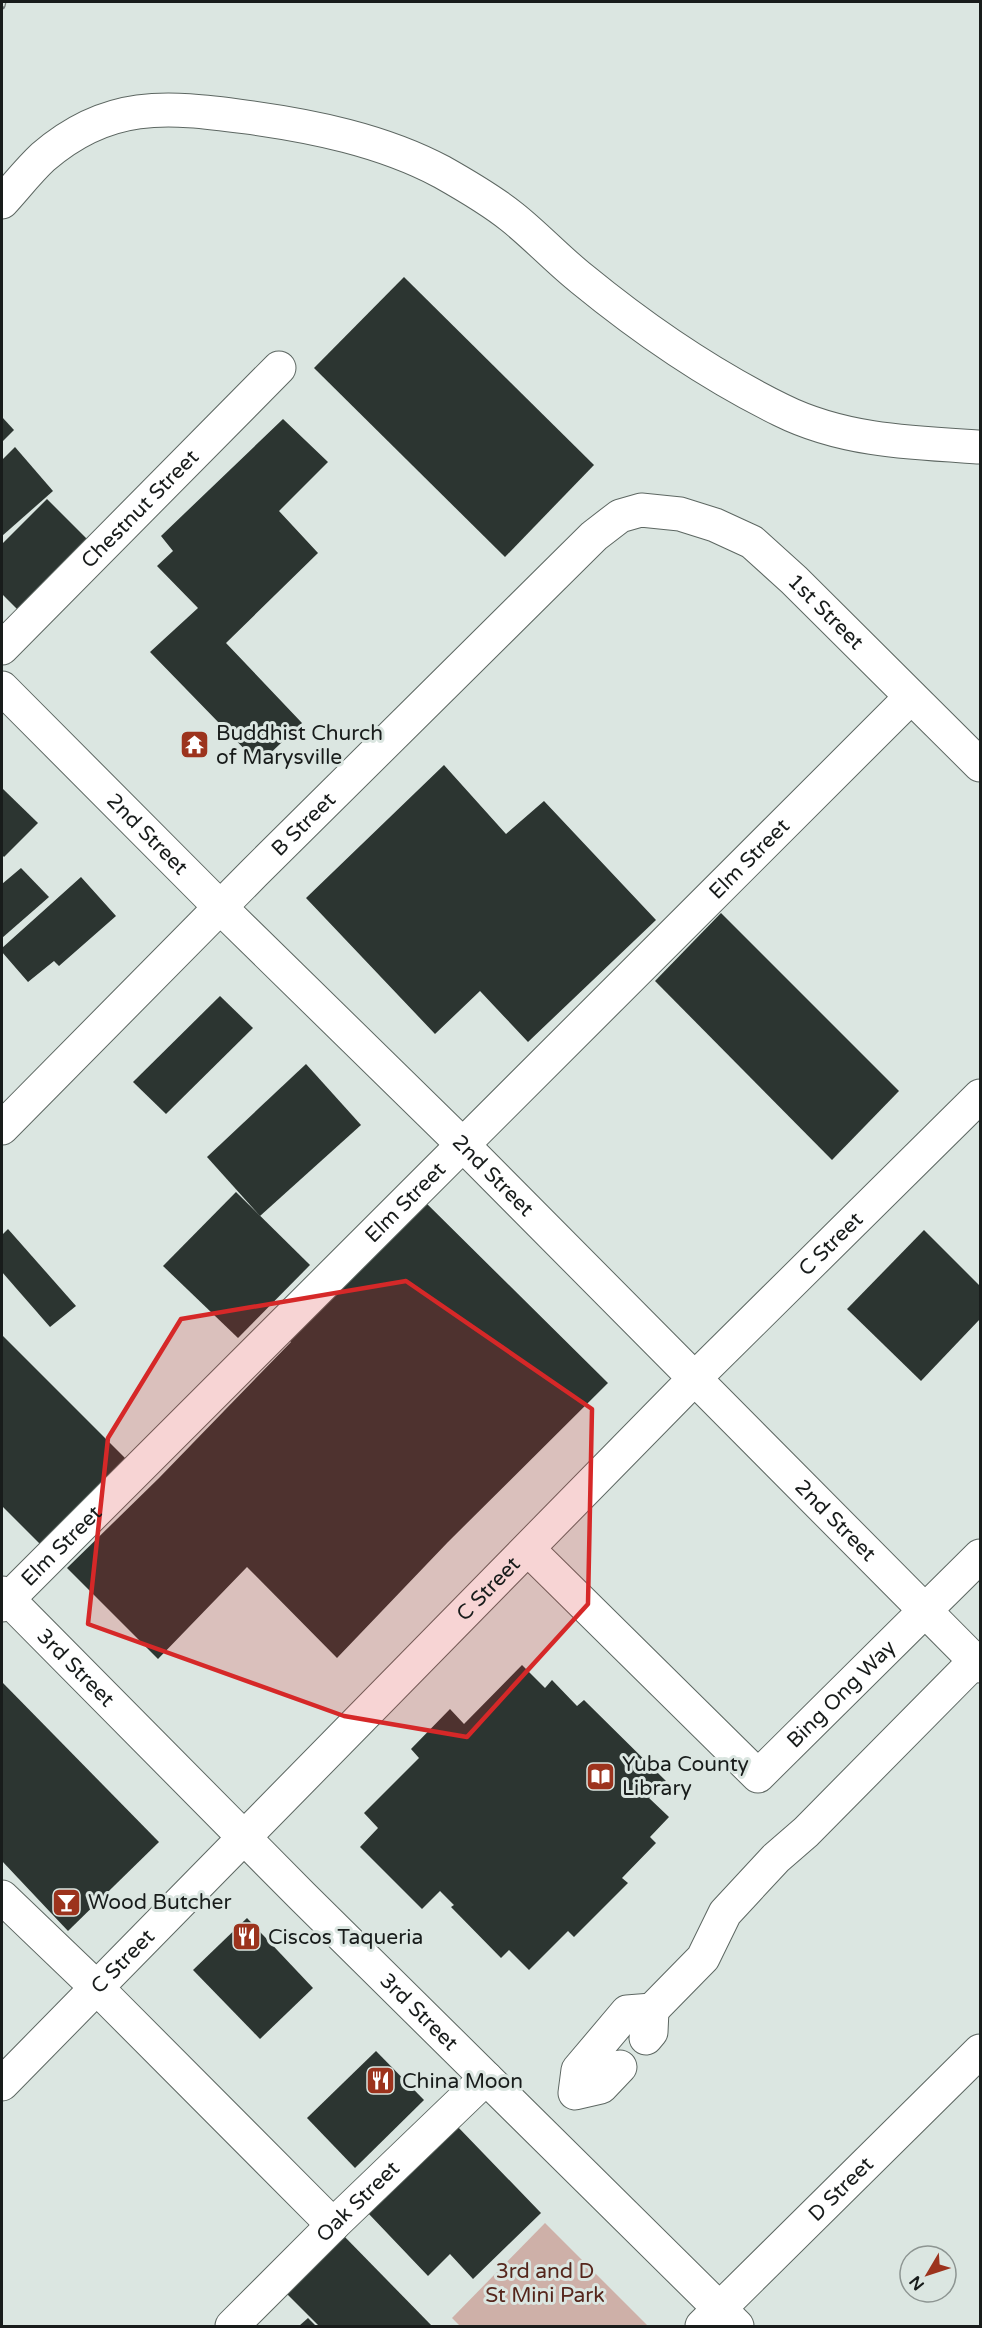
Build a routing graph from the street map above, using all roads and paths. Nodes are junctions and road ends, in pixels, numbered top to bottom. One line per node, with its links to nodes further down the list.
1 (2, 202): 3 (street)
2 (279, 368): 5 (street, Chestnut Street)
3 (981, 447)
4 (641, 510): 7 (street, 1st Street); 9 (street, B Street)
5 (2, 648)
6 (2, 688): 9 (street, 2nd Street)
7 (911, 697): 8 (street, 1st Street); 12 (street, Elm Street)
8 (981, 765)
9 (220, 907): 11 (street, B Street); 12 (street, 2nd Street)
10 (981, 1096): 13 (street, C Street)
11 (2, 1128)
12 (463, 1145): 13 (street, 2nd Street); 16 (street, Elm Street)
13 (693, 1379): 14 (street, C Street); 17 (street, 2nd Street)
14 (528, 1549): 17 (street, Bing Ong Way); 19 (street, C Street)
15 (981, 1556): 17 (street)
16 (3, 1599): 19 (street, 3rd Street)
17 (926, 1612): 18 (street, 2nd Street)
18 (978, 1664): 26 (street)
19 (245, 1838): 21 (street, C Street); 24 (street, 3rd Street)
20 (8, 1914): 21 (street)
21 (97, 1988): 25 (street, C Street); 28 (street)
22 (981, 2051): 29 (street, D Street)
23 (620, 2067): 26 (street)
24 (486, 2079): 27 (street, 3rd Street); 28 (street, Oak Street)
25 (2, 2084)
26 (575, 2093): 27 (street)
27 (540, 2132): 29 (street, 3rd Street)
28 (333, 2225): 30 (street, Oak Street)
29 (719, 2321)
30 (232, 2326)

